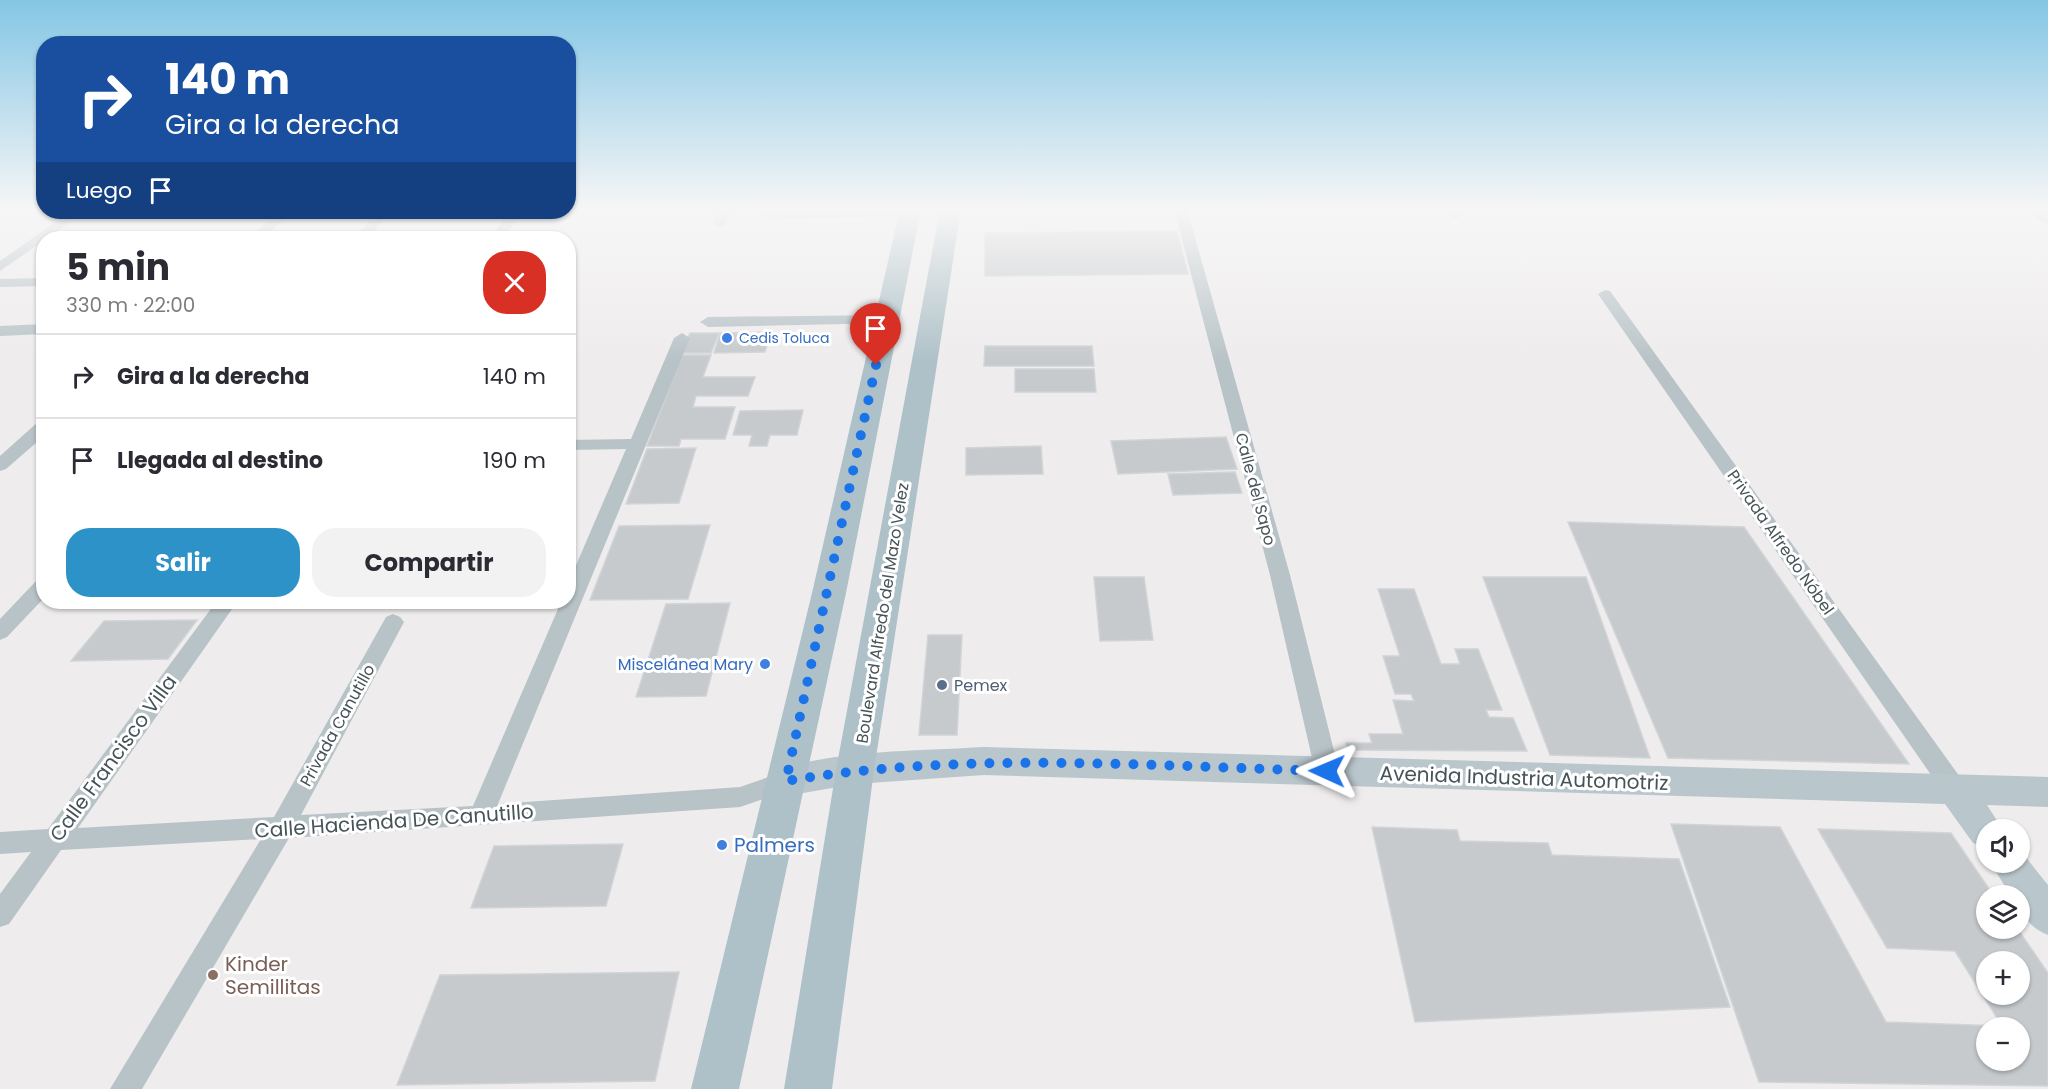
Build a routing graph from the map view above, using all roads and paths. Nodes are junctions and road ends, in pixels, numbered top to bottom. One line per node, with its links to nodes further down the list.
1 (899, 260): 7 (main road)
2 (942, 260): 22 (main road, Boulevard Alfredo del Mazo Velez)
3 (1194, 260): 23 (street, Calle del Sapo)
4 (36, 282): 5 (street)
5 (0, 283)
6 (1605, 294): 25 (street, Privada Alfredo Nóbel)
7 (886, 320): 8 (street); 24 (main road)
8 (708, 322)
9 (36, 329): 10 (street)
10 (0, 331)
11 (682, 338): 13 (street)
12 (36, 433): 15 (street)
13 (639, 444): 14 (street); 16 (street)
14 (576, 445)
15 (0, 465)
16 (576, 592)
17 (36, 594): 21 (street)
18 (222, 609): 30 (street, Calle Francisco Villa)
19 (569, 609): 27 (street)
20 (393, 622): 29 (street, Privada Canutillo)
21 (0, 632)
22 (855, 770): 23 (main road, Avenida Industria Automotriz); 24 (main road, Avenida Industria Automotriz); 37 (main road, Boulevard Alfredo del Mazo Velez)
23 (1327, 771): 25 (main road, Avenida Industria Automotriz)
24 (786, 781): 27 (street, Calle Hacienda De Canutillo); 36 (main road)
25 (1956, 790): 26 (main road, Avenida Industria Automotriz); 28 (main road)
26 (2048, 792)
27 (481, 816): 29 (street, Calle Hacienda De Canutillo)
28 (1977, 819)
29 (281, 828): 30 (street, Calle Hacienda De Canutillo); 35 (street, Privada Canutillo)
30 (53, 840): 31 (street, Calle Hacienda De Canutillo); 33 (street, Calle Francisco Villa)
31 (0, 843)
32 (2016, 873): 34 (main road)
33 (0, 915)
34 (2048, 917)
35 (125, 1089)
36 (715, 1089)
37 (808, 1089)

